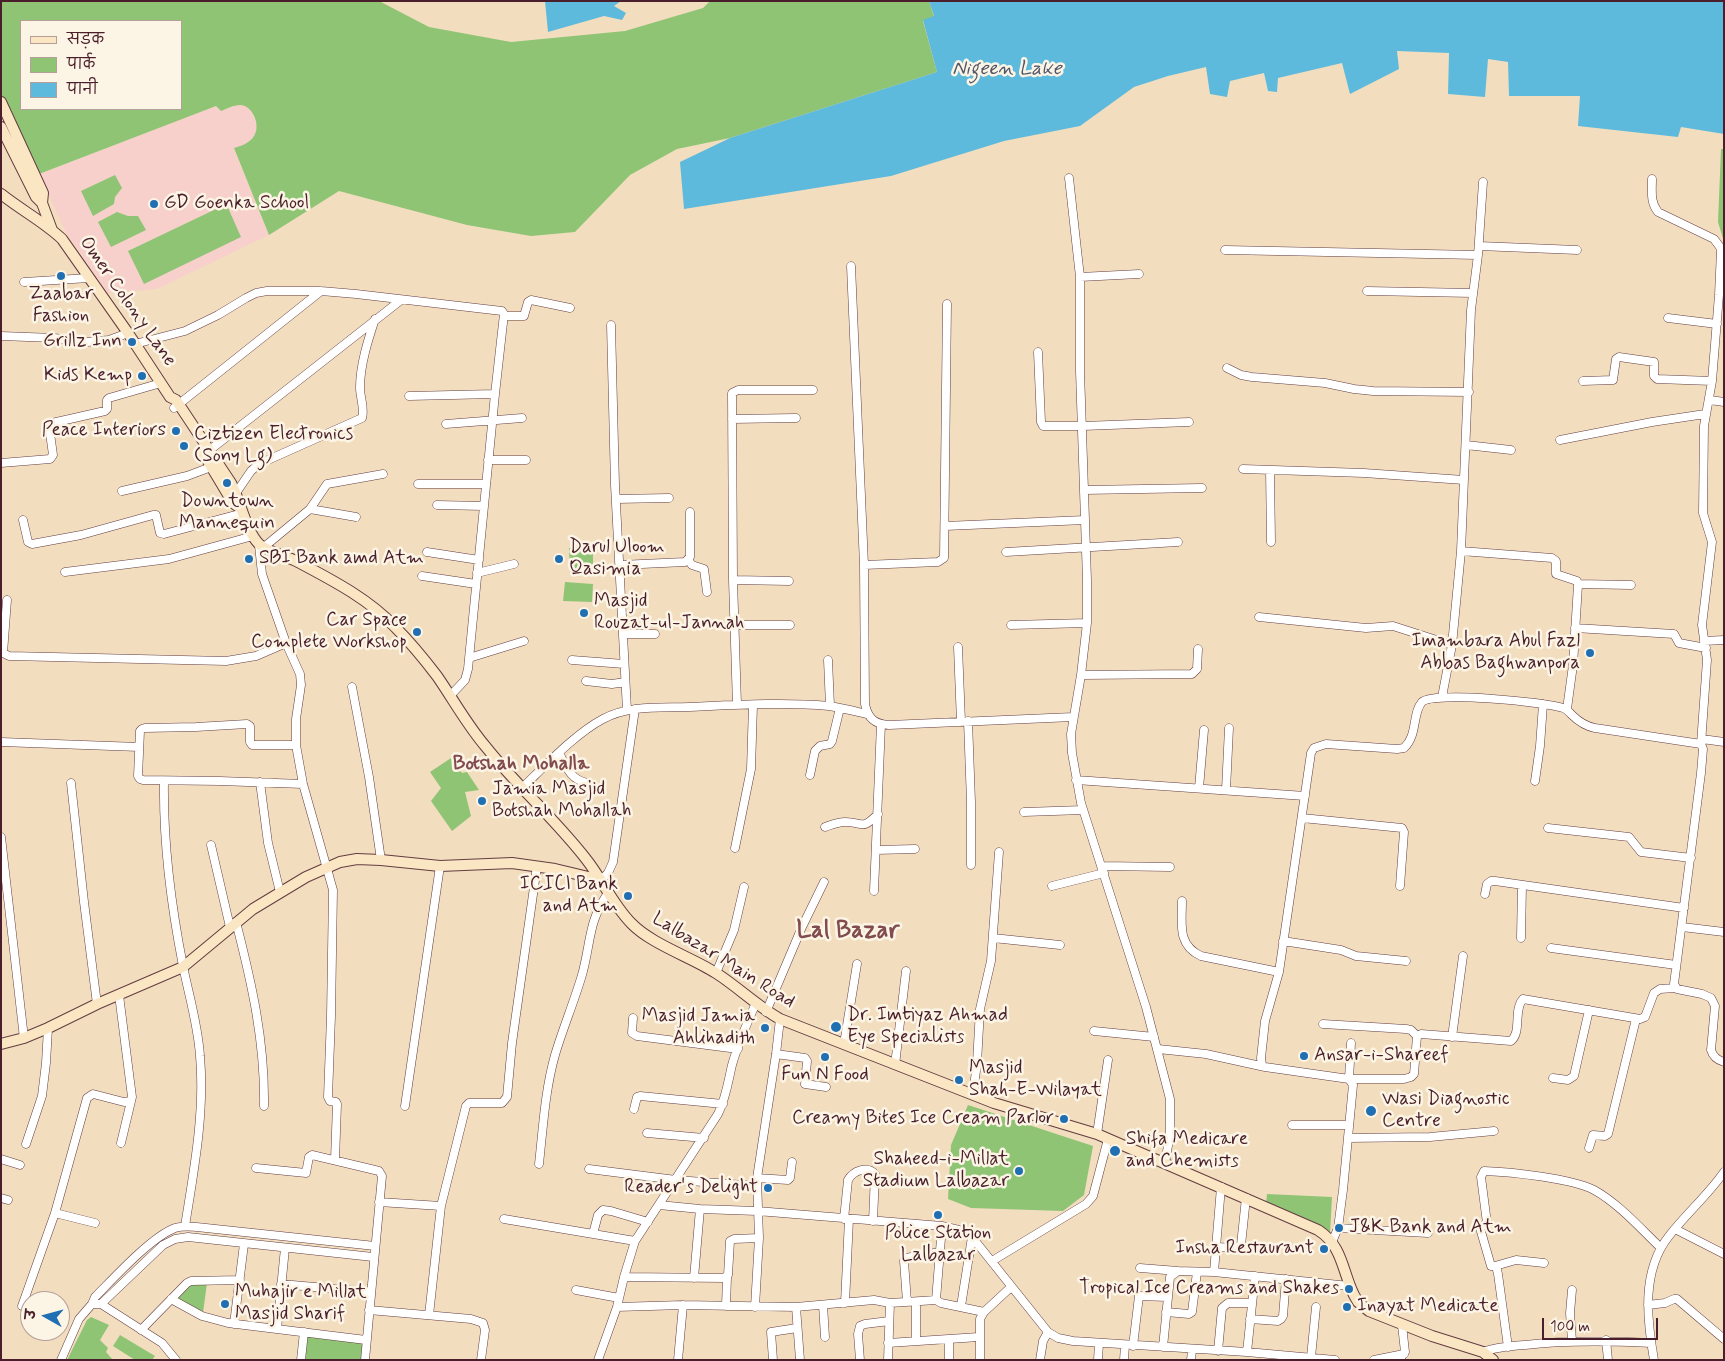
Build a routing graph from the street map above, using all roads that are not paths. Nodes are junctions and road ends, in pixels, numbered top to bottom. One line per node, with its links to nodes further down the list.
1 (1, 102): 7 (main road)
2 (1, 128): 7 (main road)
3 (1069, 178): 15 (street)
4 (1652, 179): 21 (street)
5 (1483, 182): 9 (street)
6 (1, 194): 8 (main road)
7 (42, 203): 8 (main road)
8 (52, 230): 16 (main road, Omer Colony Lane)
9 (1479, 246): 11 (street); 12 (street)
10 (1225, 250): 12 (street)
11 (1577, 250)
12 (1478, 255): 20 (street)
13 (851, 266): 93 (street)
14 (1139, 274): 15 (street)
15 (1080, 277): 52 (street)
16 (89, 278): 17 (street); 30 (main road, Omer Colony Lane)
17 (24, 282)
18 (321, 291): 22 (street); 32 (street); 44 (street)
19 (1367, 291): 20 (street)
20 (1473, 293): 39 (street)
21 (1722, 295): 28 (street)
22 (401, 300): 25 (street); 27 (street)
23 (947, 304): 81 (street)
24 (570, 308): 25 (street)
25 (504, 316): 40 (street)
26 (1668, 318): 28 (street)
27 (375, 319): 56 (street); 70 (street)
28 (1717, 324): 36 (street)
29 (611, 325): 72 (street)
30 (128, 333): 31 (street); 32 (main road, Omer Colony Lane)
31 (1, 336)
32 (135, 344): 37 (main road, Omer Colony Lane)
33 (1038, 352): 52 (street)
34 (1227, 368): 39 (street)
35 (1583, 381): 36 (street)
36 (1712, 381): 42 (street)
37 (161, 383): 44 (main road, Omer Colony Lane); 59 (street)
38 (813, 390): 48 (street)
39 (1469, 392): 54 (street)
40 (494, 394): 41 (street); 49 (street)
41 (409, 396)
42 (1710, 400): 43 (street); 45 (street)
43 (1724, 402)
44 (174, 403): 56 (main road, Omer Colony Lane)
45 (1706, 414): 53 (street); 115 (street)
46 (522, 418): 49 (street)
47 (796, 418): 48 (street)
48 (732, 419): 97 (street)
49 (492, 421): 51 (street); 57 (street)
50 (1189, 422): 52 (street)
51 (446, 424)
52 (1083, 426): 68 (street)
53 (1560, 440)
54 (1466, 445): 55 (street); 64 (street)
55 (1511, 450)
56 (206, 453): 60 (main road, Omer Colony Lane); 70 (main road, Omer Colony Lane)
57 (488, 460): 58 (street); 66 (street)
58 (526, 460)
59 (1, 463)
60 (211, 467): 69 (street); 76 (main road, Omer Colony Lane)
61 (1243, 469): 62 (street)
62 (1270, 470): 64 (street); 83 (street)
63 (382, 474): 75 (street)
64 (1464, 480): 86 (street)
65 (418, 484): 66 (street)
66 (486, 484): 74 (street)
67 (1202, 488): 68 (street)
68 (1084, 490): 80 (street)
69 (122, 491)
70 (236, 493): 76 (main road, Omer Colony Lane)
71 (669, 498): 72 (street)
72 (616, 499): 92 (street)
73 (437, 505): 74 (street)
74 (484, 506): 89 (street)
75 (310, 509): 78 (street); 84 (street)
76 (241, 510): 79 (street); 84 (main road)
77 (690, 512): 90 (street)
78 (356, 517)
79 (23, 520)
80 (1085, 520): 81 (street); 85 (street)
81 (945, 526): 93 (street)
82 (1178, 542): 85 (street)
83 (1271, 542)
84 (259, 543): 94 (street); 114 (street); 127 (main road, Lalbazar Main Road)
85 (1085, 547): 88 (street); 105 (street)
86 (1461, 551): 100 (street); 116 (street)
87 (427, 552): 89 (street)
88 (1006, 552)
89 (479, 560): 95 (street)
90 (688, 560): 92 (street); 102 (street)
91 (514, 564): 95 (street)
92 (620, 565): 110 (street)
93 (864, 565): 137 (street)
94 (65, 572)
95 (477, 573): 99 (street)
96 (422, 576): 99 (street)
97 (733, 580): 98 (street); 106 (street)
98 (789, 581)
99 (476, 584): 119 (street)
100 (1578, 584): 101 (street); 109 (street)
101 (1631, 585)
102 (707, 592)
103 (7, 600): 114 (street)
104 (1259, 617): 116 (street)
105 (1087, 623): 108 (street); 123 (street)
106 (734, 625): 107 (street); 130 (street)
107 (790, 625)
108 (1011, 625)
109 (1575, 628): 115 (street); 136 (street)
110 (623, 634): 111 (street); 122 (street)
111 (655, 634)
112 (1724, 640): 115 (street)
113 (524, 641): 119 (street)
114 (286, 643): 146 (street)
115 (1705, 644): 143 (street)
116 (1452, 645): 128 (street)
117 (958, 647): 139 (street)
118 (1198, 649): 123 (street)
119 (469, 658): 127 (street)
120 (572, 660): 122 (street)
121 (828, 660): 132 (street)
122 (624, 664): 125 (street)
123 (1081, 675): 138 (street)
124 (586, 681): 125 (street)
125 (625, 682): 135 (street)
126 (352, 687): 174 (street)
127 (450, 696): 157 (main road, Lalbazar Main Road)
128 (1442, 697): 129 (street); 160 (street)
129 (1543, 704): 136 (street); 152 (street)
130 (737, 705): 131 (street); 134 (street)
131 (752, 705): 132 (street); 169 (street)
132 (830, 706): 133 (street)
133 (840, 708): 137 (street); 149 (street)
134 (635, 709): 135 (street); 181 (street)
135 (627, 710): 148 (street)
136 (1567, 710): 143 (street)
137 (867, 714): 140 (street)
138 (1073, 717): 139 (street); 150 (street)
139 (964, 722): 140 (street); 175 (street)
140 (881, 724): 163 (street)
141 (1229, 728): 159 (street)
142 (1204, 730): 158 (street)
143 (1701, 741): 145 (street); 173 (street)
144 (1, 742): 147 (street)
145 (1724, 742)
146 (296, 745): 147 (street); 156 (street)
147 (139, 747): 151 (street)
148 (559, 754): 154 (street); 157 (street)
149 (810, 775)
150 (1076, 780): 158 (street); 161 (street)
151 (164, 781): 153 (street); 206 (street)
152 (1535, 781)
153 (260, 782): 156 (street); 187 (street)
154 (587, 783)
155 (71, 784): 213 (street)
156 (303, 784): 179 (street)
157 (522, 788): 181 (main road, Lalbazar Main Road)
158 (1199, 788): 159 (street)
159 (1226, 790): 160 (street)
160 (1305, 796): 164 (street)
161 (1084, 810): 162 (street); 180 (street)
162 (1024, 812)
163 (878, 814): 165 (street); 171 (street)
164 (1302, 818): 185 (street); 199 (street)
165 (825, 827)
166 (1548, 828): 173 (street)
167 (1, 837): 191 (street)
168 (211, 845): 194 (street)
169 (735, 848)
170 (915, 849): 171 (street)
171 (876, 850): 189 (street)
172 (999, 852): 197 (street)
173 (1691, 858): 193 (street)
174 (381, 860): 176 (main road); 179 (main road)
175 (971, 865)
176 (440, 866): 177 (main road); 243 (street)
177 (537, 866): 181 (main road); 271 (street)
178 (1170, 867): 180 (street)
179 (326, 868): 187 (main road); 257 (street)
180 (1103, 869): 184 (street); 225 (street)
181 (601, 880): 188 (main road, Lalbazar Main Road)
182 (824, 882): 215 (street)
183 (1522, 885): 190 (street); 193 (street); 198 (street)
184 (1052, 886)
185 (1400, 886)
186 (744, 887): 209 (street)
187 (280, 892): 194 (main road)
188 (609, 892): 209 (main road, Lalbazar Main Road); 260 (street)
189 (874, 892)
190 (1485, 894)
191 (4, 895): 224 (street)
192 (1182, 901): 208 (street)
193 (1684, 908): 195 (street)
194 (233, 925): 206 (main road); 242 (street)
195 (1682, 927): 196 (street); 205 (street)
196 (1724, 932)
197 (993, 938): 200 (street); 239 (street)
198 (1521, 938)
199 (1283, 941): 203 (street); 208 (street)
200 (1060, 945)
201 (1551, 948): 205 (street)
202 (1463, 956): 223 (street)
203 (1406, 961)
204 (857, 964): 228 (street)
205 (1676, 965): 210 (street)
206 (183, 967): 211 (main road); 280 (street)
207 (906, 971): 234 (street)
208 (1279, 972): 235 (street)
209 (716, 973): 212 (main road, Lalbazar Main Road)
210 (1675, 988): 218 (street); 233 (street)
211 (119, 995): 213 (main road); 240 (street)
212 (756, 1003): 215 (main road, Lalbazar Main Road); 229 (street)
213 (97, 1004): 220 (main road)
214 (1589, 1010): 218 (street); 223 (street); 236 (street)
215 (766, 1012): 217 (main road, Lalbazar Main Road)
216 (633, 1018): 229 (street)
217 (780, 1019): 228 (main road, Lalbazar Main Road); 231 (street)
218 (1636, 1019): 255 (street)
219 (1323, 1024): 222 (street)
220 (48, 1028): 224 (main road); 254 (street)
221 (1094, 1031): 225 (street)
222 (1417, 1036): 223 (street); 237 (street)
223 (1452, 1036)
224 (24, 1038): 227 (main road)
225 (1154, 1038): 230 (street)
226 (1351, 1043): 237 (street)
227 (1, 1044)
228 (844, 1044): 234 (main road, Lalbazar Main Road)
229 (738, 1049): 241 (street)
230 (1158, 1049): 235 (street); 259 (street)
231 (776, 1054): 238 (street); 266 (street)
232 (1108, 1060): 249 (street)
233 (1724, 1062)
234 (895, 1065): 239 (main road, Lalbazar Main Road)
235 (1262, 1065): 237 (street)
236 (1553, 1078)
237 (1349, 1079): 246 (street)
238 (826, 1087)
239 (973, 1094): 249 (main road, Lalbazar Main Road)
240 (130, 1101): 253 (street); 274 (street)
241 (723, 1104): 244 (street); 250 (street)
242 (264, 1106)
243 (405, 1106)
244 (634, 1109)
245 (1292, 1125): 246 (street)
246 (1349, 1125): 252 (street)
247 (1494, 1131): 252 (street)
248 (646, 1133): 250 (street)
249 (1097, 1134): 251 (main road, Lalbazar Main Road)
250 (704, 1138): 265 (street)
251 (1108, 1138): 259 (main road, Lalbazar Main Road); 298 (street)
252 (1348, 1138): 282 (street)
253 (122, 1143)
254 (26, 1144)
255 (1590, 1148)
256 (1, 1159): 261 (street)
257 (335, 1160): 262 (street); 269 (street)
258 (792, 1162): 266 (street)
259 (1165, 1163): 267 (main road, Lalbazar Main Road)
260 (540, 1164)
261 (20, 1165)
262 (256, 1168)
263 (589, 1169): 265 (street)
264 (1724, 1172): 283 (street)
265 (676, 1180): 266 (street); 270 (street)
266 (757, 1182): 273 (street)
267 (1220, 1187): 268 (main road, Lalbazar Main Road); 292 (street)
268 (1246, 1198): 289 (main road, Lalbazar Main Road); 292 (street)
269 (379, 1202): 271 (street); 291 (street)
270 (659, 1205): 272 (street); 278 (street)
271 (441, 1206): 341 (street)
272 (700, 1209): 273 (street); 308 (street)
273 (757, 1211): 276 (street); 287 (street)
274 (55, 1213): 279 (street); 316 (street)
275 (504, 1219): 285 (street)
276 (847, 1219): 277 (street); 277 (street); 322 (street)
277 (873, 1221): 281 (street)
278 (648, 1222): 285 (street); 288 (street)
279 (95, 1223)
280 (185, 1226): 291 (street); 327 (street)
281 (942, 1226): 286 (street); 295 (street)
282 (1338, 1228): 284 (street); 289 (street)
283 (1675, 1230): 294 (street); 296 (street)
284 (1428, 1233)
285 (593, 1234): 288 (street)
286 (972, 1237): 298 (street); 333 (street)
287 (759, 1238): 307 (street); 335 (street)
288 (635, 1241): 306 (street)
289 (1332, 1242): 312 (main road)
290 (244, 1244): 293 (street); 310 (street); 328 (street)
291 (375, 1246): 297 (street)
292 (1216, 1247): 304 (street)
293 (284, 1248): 297 (street); 311 (street)
294 (1661, 1248): 300 (street); 331 (street)
295 (940, 1252): 321 (street); 323 (street)
296 (1724, 1254)
297 (373, 1257): 317 (street)
298 (992, 1261): 313 (street)
299 (1544, 1263): 300 (street)
300 (1495, 1266): 363 (street)
301 (1140, 1268): 302 (street)
302 (1178, 1271): 303 (street); 318 (street)
303 (1197, 1272): 304 (street); 340 (street)
304 (1214, 1272): 305 (street)
305 (1255, 1276): 309 (street); 326 (street)
306 (624, 1277): 308 (street); 319 (street)
307 (727, 1277): 308 (street); 332 (street)
308 (694, 1278)
309 (1286, 1279): 312 (street); 342 (street)
310 (240, 1280): 320 (street); 344 (street)
311 (282, 1284): 317 (street); 347 (street)
312 (1349, 1286): 345 (main road)
313 (1011, 1287): 339 (street); 350 (street)
314 (576, 1290): 319 (street)
315 (1572, 1290): 358 (street)
316 (27, 1291)
317 (370, 1292): 338 (street)
318 (1167, 1297): 340 (street); 362 (street)
319 (619, 1298): 334 (street)
320 (171, 1299): 344 (street); 348 (street)
321 (936, 1300): 324 (street); 333 (street)
322 (844, 1302): 325 (street); 330 (street)
323 (907, 1302): 324 (street); 325 (street)
324 (916, 1302): 357 (street)
325 (890, 1303): 343 (street)
326 (1252, 1303): 342 (street); 366 (street)
327 (92, 1304): 328 (street); 372 (street)
328 (101, 1304): 348 (street)
329 (683, 1305): 332 (street); 334 (street); 378 (street)
330 (822, 1305): 336 (street); 351 (street)
331 (1648, 1305): 353 (street); 361 (street)
332 (726, 1306): 335 (street)
333 (961, 1306): 339 (street)
334 (617, 1307): 377 (street)
335 (755, 1307): 336 (street)
336 (796, 1307): 346 (street)
337 (1316, 1307): 371 (street)
338 (369, 1310): 341 (street); 354 (street)
339 (984, 1312): 352 (street)
340 (1166, 1312): 364 (street)
341 (430, 1315): 376 (street)
342 (1250, 1319): 367 (street)
343 (889, 1321): 359 (street); 381 (street)
344 (234, 1324): 347 (street)
345 (1402, 1325): 368 (main road); 370 (street)
346 (797, 1328): 379 (street); 380 (street)
347 (277, 1329): 349 (street)
348 (141, 1330): 373 (street)
349 (304, 1332): 354 (street); 374 (street)
350 (1048, 1332): 360 (street); 385 (street)
351 (825, 1336)
352 (979, 1338): 355 (street); 384 (street)
353 (1724, 1339)
354 (366, 1340): 375 (street)
355 (949, 1340): 357 (street); 383 (street)
356 (1606, 1340): 358 (street); 361 (street); 392 (street)
357 (916, 1341): 359 (street)
358 (1572, 1341): 363 (street)
359 (888, 1343): 382 (street)
360 (1098, 1343): 362 (street); 386 (street)
361 (1651, 1343): 393 (street)
362 (1129, 1345): 364 (street); 387 (street)
363 (1508, 1347): 368 (street)
364 (1163, 1348): 365 (street)
365 (1192, 1350): 366 (street); 388 (street)
366 (1218, 1351): 367 (street)
367 (1247, 1352): 369 (street)
368 (1483, 1352): 391 (main road)
369 (1278, 1357): 371 (street)
370 (1401, 1357): 390 (street)
371 (1307, 1358): 389 (street)
372 (61, 1360)
373 (176, 1360)
374 (301, 1360)
375 (365, 1360)
376 (481, 1360)
377 (598, 1360)
378 (678, 1360)
379 (773, 1360)
380 (800, 1360)
381 (860, 1360)
382 (888, 1360)
383 (949, 1360)
384 (980, 1360)
385 (1040, 1360)
386 (1098, 1360)
387 (1124, 1360)
388 (1191, 1360)
389 (1335, 1360)
390 (1374, 1360)
391 (1493, 1360)
392 (1608, 1360)
393 (1654, 1360)

